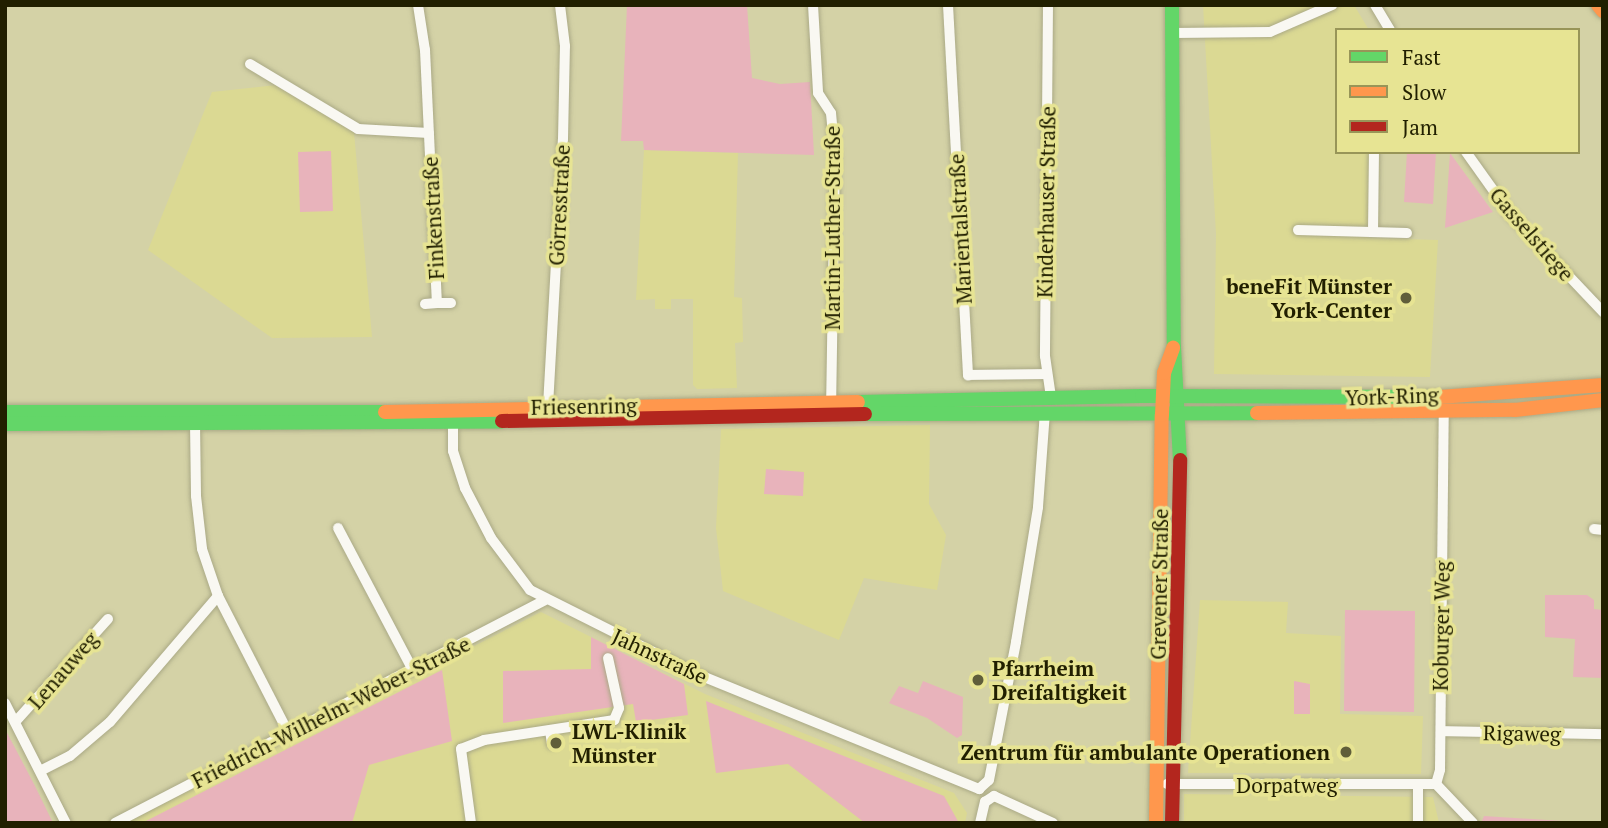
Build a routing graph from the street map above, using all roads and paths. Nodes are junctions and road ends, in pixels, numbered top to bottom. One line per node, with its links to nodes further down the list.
1 (418, 5): 14 (street, Finkenstraße)
2 (560, 5): 31 (street, Görresstraße)
3 (813, 5): 32 (street, Martin-Luther-Straße)
4 (948, 5): 25 (street, Marientalstraße)
5 (1048, 5): 25 (street, Kinderhauser Straße)
6 (1172, 5): 12 (main road, Grevener Straße)
7 (1332, 5): 12 (street)
8 (1375, 5): 11 (street)
9 (1598, 5): 10 (main road)
10 (1603, 11)
11 (1389, 28)
12 (1173, 33): 24 (main road, Grevener Straße)
13 (250, 64): 14 (street, Finkenstraße)
14 (429, 133): 20 (street, Finkenstraße)
15 (1374, 154): 18 (street)
16 (1467, 154): 23 (street, Gasselstiege)
17 (1298, 230): 18 (street)
18 (1373, 232): 19 (street)
19 (1407, 233)
20 (437, 303): 21 (street, Finkenstraße); 22 (street, Finkenstraße)
21 (451, 303)
22 (425, 304)
23 (1603, 312)
24 (1174, 347): 27 (main road, Grevener Straße); 28 (main road, Grevener Straße)
25 (1045, 374): 29 (street, Kinderhauser Straße)
26 (1603, 385): 28 (main road, York-Ring)
27 (1163, 396): 28 (main road, York-Ring); 29 (main road, Friesenring); 37 (main road, Grevener Straße)
28 (1181, 396): 38 (main road, Grevener Straße)
29 (1051, 397): 32 (main road, Friesenring)
30 (1603, 400): 35 (main road, York-Ring)
31 (548, 406): 32 (main road, Friesenring); 36 (main road, Friesenring)
32 (831, 407): 34 (main road, Friesenring); 36 (main road, Friesenring)
33 (5, 412): 36 (main road, Friesenring)
34 (1045, 412): 37 (main road, Friesenring); 43 (street, Jahnstraße)
35 (1444, 413): 38 (main road, York-Ring); 50 (street, Koburger Weg)
36 (453, 415): 39 (main road, Friesenring); 43 (street, Jahnstraße)
37 (1162, 415): 38 (main road, York-Ring); 55 (main road, Grevener Straße)
38 (1181, 415): 56 (main road, Grevener Straße)
39 (195, 423): 40 (main road, Friesenring); 42 (street)
40 (5, 424)
41 (338, 528): 46 (street)
42 (218, 596): 51 (street); 54 (street)
43 (545, 600): 46 (street, Friedrich-Wilhelm-Weber-Straße)
44 (108, 619): 48 (street, Lenauweg)
45 (608, 659): 49 (street)
46 (413, 670): 51 (street, Friedrich-Wilhelm-Weber-Straße)
47 (5, 703): 48 (street)
48 (17, 720): 54 (street)
49 (550, 731): 53 (street); 61 (street)
50 (1441, 732): 52 (street, Rigaweg); 57 (street, Koburger Weg)
51 (289, 734): 60 (street, Friedrich-Wilhelm-Weber-Straße)
52 (1603, 734)
53 (552, 744)
54 (42, 770): 59 (street)
55 (1156, 784): 56 (street, Dorpatweg); 64 (main road, Grevener Straße)
56 (1172, 784): 58 (street, Dorpatweg); 65 (main road, Grevener Straße)
57 (1436, 784): 58 (street, Dorpatweg); 67 (street)
58 (1418, 786): 66 (street)
59 (66, 823)
60 (115, 823)
61 (471, 823)
62 (980, 823): 63 (street)
63 (1053, 823)
64 (1156, 823)
65 (1172, 823)
66 (1418, 823)
67 (1473, 823)

